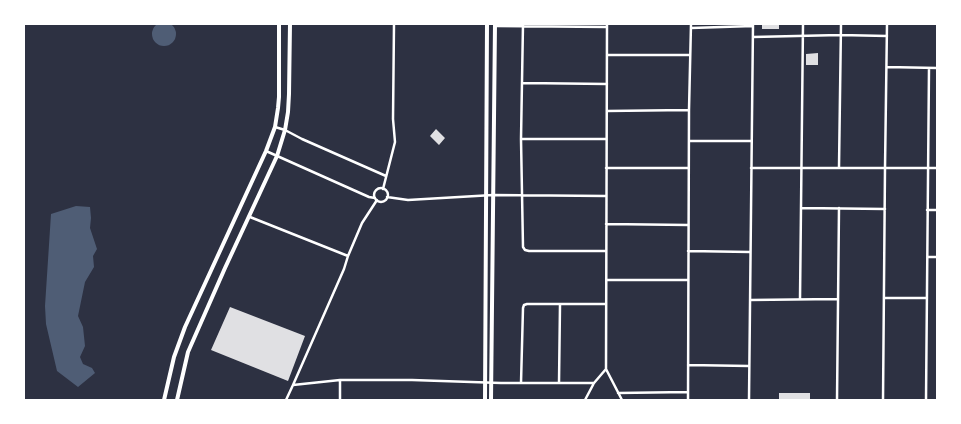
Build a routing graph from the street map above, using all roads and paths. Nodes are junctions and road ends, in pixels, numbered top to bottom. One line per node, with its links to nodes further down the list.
1 (279, 24): 26 (main road)
2 (290, 24): 27 (main road)
3 (394, 24): 42 (street)
4 (487, 24): 44 (main road)
5 (803, 24): 13 (street)
6 (841, 24): 14 (street)
7 (887, 24): 15 (street)
8 (495, 25): 9 (street); 45 (main road)
9 (523, 25): 11 (street); 22 (street)
10 (753, 25): 12 (street); 16 (street)
11 (607, 26): 17 (street)
12 (691, 26): 18 (street)
13 (802, 35): 14 (street); 16 (street); 38 (street)
14 (840, 35): 15 (street); 34 (street)
15 (887, 36): 19 (street)
16 (752, 37): 31 (street)
17 (607, 55): 18 (street); 23 (street)
18 (690, 55): 24 (street)
19 (887, 67): 20 (street); 39 (street)
20 (929, 68): 21 (street); 40 (street)
21 (937, 68)
22 (523, 82): 23 (street); 28 (street)
23 (607, 84): 25 (street)
24 (689, 110): 25 (street); 30 (street)
25 (607, 111): 29 (street)
26 (275, 127): 27 (street); 32 (main road)
27 (285, 130): 33 (main road); 42 (street)
28 (521, 139): 29 (street); 46 (street)
29 (606, 139): 35 (street)
30 (689, 141): 31 (street); 36 (street)
31 (751, 141): 37 (street)
32 (266, 151): 33 (street); 85 (main road)
33 (277, 156): 49 (street); 55 (main road)
34 (839, 167): 38 (street); 39 (street)
35 (606, 168): 36 (street); 47 (street)
36 (688, 168): 57 (street)
37 (751, 168): 38 (street); 60 (street)
38 (801, 168): 50 (street)
39 (885, 168): 40 (street); 52 (street)
40 (927, 168): 41 (street); 53 (street)
41 (937, 168)
42 (386, 176): 43 (street)
43 (383, 189): 48 (street); 49 (street)
44 (487, 195): 45 (street); 48 (street); 77 (main road)
45 (493, 195): 46 (street); 78 (main road)
46 (521, 195): 47 (street); 58 (street)
47 (606, 196): 56 (street)
48 (387, 197): 49 (street)
49 (376, 199): 61 (street)
50 (801, 208): 51 (street); 68 (street)
51 (839, 208): 52 (street); 69 (street)
52 (885, 209): 66 (street)
53 (927, 210): 54 (street); 62 (street)
54 (937, 210)
55 (249, 217): 61 (street); 86 (main road)
56 (606, 224): 57 (street); 58 (street)
57 (688, 226): 59 (street)
58 (606, 251): 64 (street)
59 (688, 251): 60 (street); 65 (street)
60 (750, 252): 70 (street)
61 (348, 256): 82 (street)
62 (928, 258): 63 (street); 67 (street)
63 (937, 258)
64 (606, 280): 65 (street); 72 (street)
65 (688, 280): 73 (street)
66 (884, 298): 67 (street); 96 (street)
67 (927, 298): 97 (street)
68 (800, 299): 69 (street); 70 (street)
69 (838, 299): 95 (street)
70 (750, 300): 74 (street)
71 (560, 304): 72 (street); 79 (street); 80 (street)
72 (606, 304): 75 (street)
73 (688, 365): 74 (street); 83 (street)
74 (749, 366): 94 (street)
75 (606, 369): 81 (street); 84 (street)
76 (340, 380): 77 (street); 82 (street); 88 (street)
77 (485, 382): 78 (street); 89 (main road)
78 (491, 382): 79 (street); 90 (main road)
79 (521, 383): 80 (street)
80 (559, 383): 81 (street)
81 (594, 383): 91 (street)
82 (293, 385): 87 (street)
83 (688, 392): 84 (street); 93 (street)
84 (618, 393): 92 (street)
85 (163, 400)
86 (177, 400)
87 (286, 400)
88 (340, 400)
89 (485, 400)
90 (491, 400)
91 (585, 400)
92 (622, 400)
93 (688, 400)
94 (749, 400)
95 (837, 400)
96 (883, 400)
97 (926, 400)

